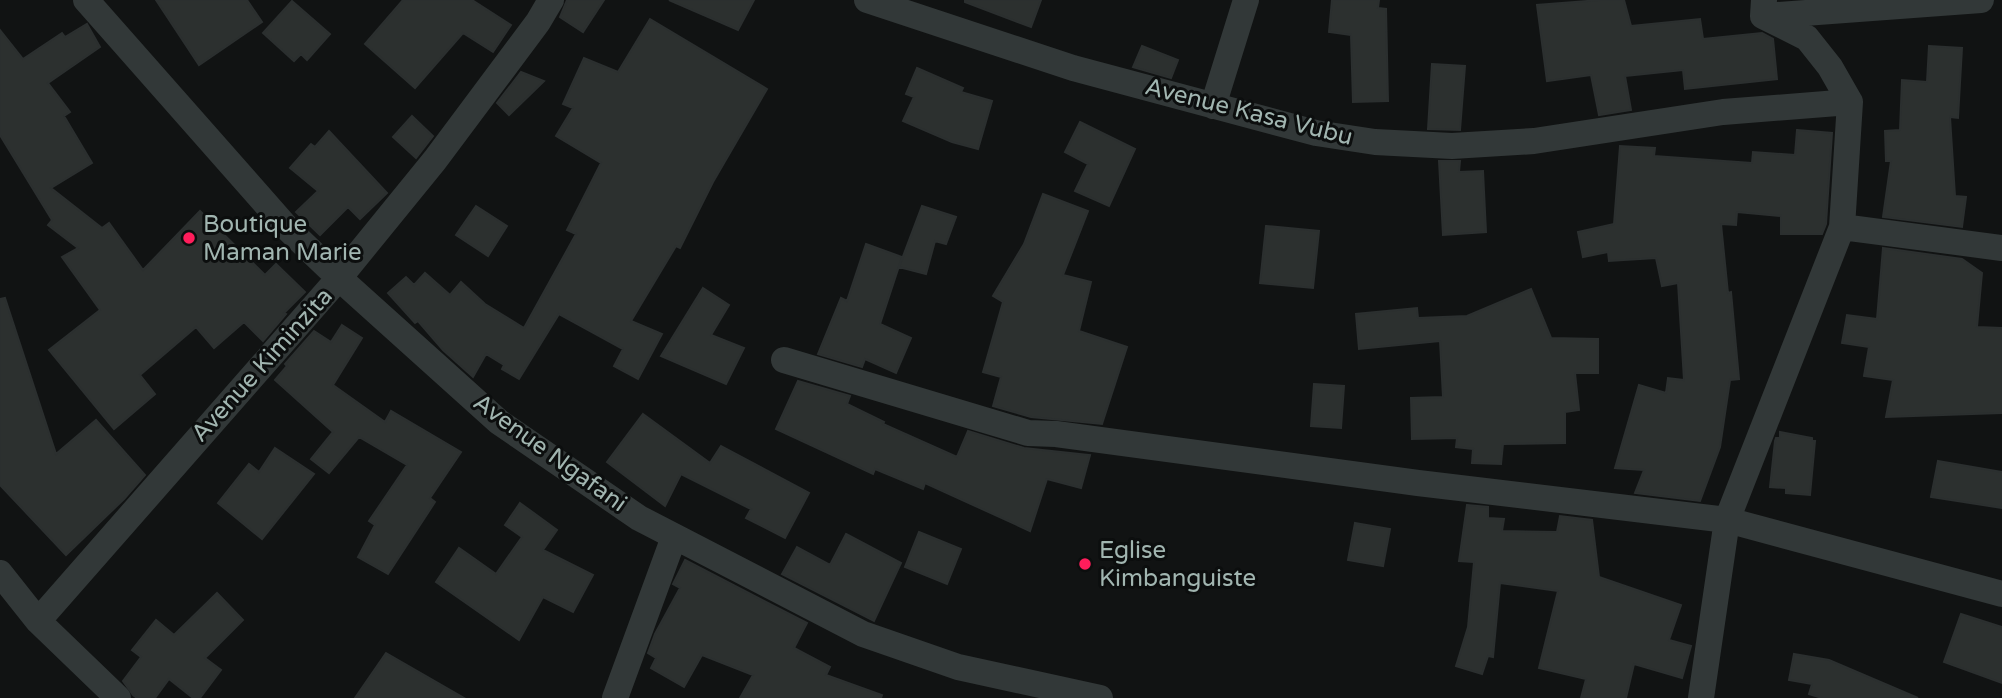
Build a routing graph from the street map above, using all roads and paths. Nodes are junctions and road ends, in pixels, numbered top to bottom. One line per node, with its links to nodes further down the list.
1 (86, 0): 12 (street, Avenue Ngafani)
2 (551, 0): 12 (street, Avenue Kiminzita)
3 (867, 0): 6 (street, Avenue Kasa Vubu)
4 (1247, 0): 9 (street)
5 (1981, 0): 7 (street)
6 (913, 8): 9 (street, Avenue Kasa Vubu)
7 (1764, 8): 8 (street)
8 (1850, 102): 9 (street, Avenue Kasa Vubu); 10 (street)
9 (1213, 106)
10 (1842, 227): 11 (street); 14 (street)
11 (2002, 248)
12 (339, 278): 15 (street, Avenue Ngafani); 18 (street, Avenue Kiminzita)
13 (784, 360): 14 (street)
14 (1727, 520): 17 (street); 22 (street)
15 (674, 537): 20 (street); 21 (street, Avenue Ngafani)
16 (0, 573): 18 (street)
17 (2002, 594)
18 (38, 621): 19 (street)
19 (118, 698)
20 (615, 698)
21 (1100, 698)
22 (1701, 698)

